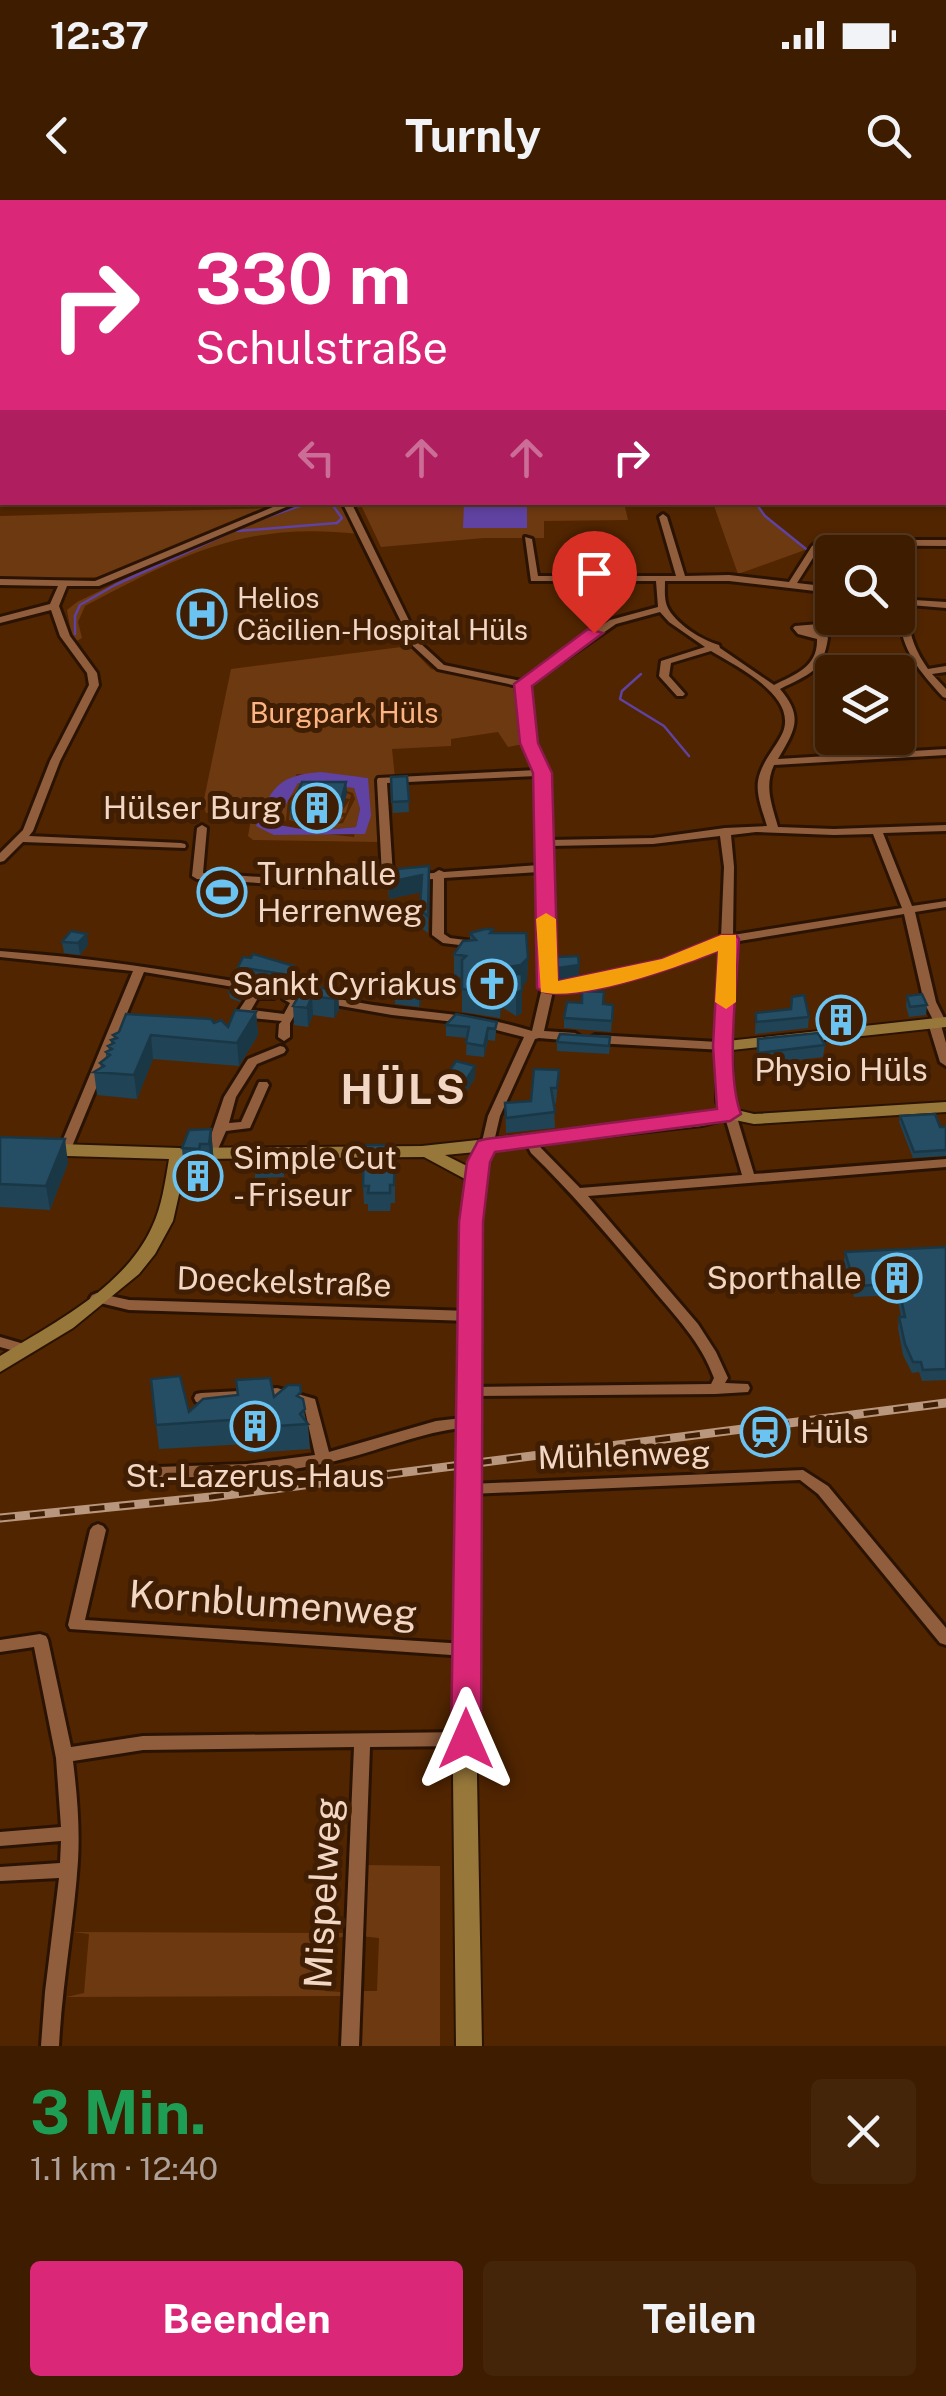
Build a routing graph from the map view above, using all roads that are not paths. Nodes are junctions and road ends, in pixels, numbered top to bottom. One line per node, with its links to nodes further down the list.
1 (287, 505): 9 (street)
2 (347, 505): 22 (street)
3 (663, 516): 7 (street)
4 (528, 539): 6 (street)
5 (946, 542): 10 (street)
6 (662, 579): 7 (street); 15 (street)
7 (682, 579): 10 (street)
8 (0, 582): 9 (street)
9 (63, 584): 14 (street)
10 (792, 584): 11 (street)
11 (815, 587)
12 (915, 602): 13 (street)
13 (946, 605)
14 (54, 606): 16 (street); 34 (street)
15 (663, 608): 19 (street); 22 (street)
16 (0, 620)
17 (906, 635): 21 (street)
18 (823, 638): 23 (street)
19 (716, 647): 23 (street); 24 (street)
20 (946, 669): 21 (street)
21 (925, 672): 25 (street)
22 (523, 684): 28 (street)
23 (774, 690): 27 (street)
24 (680, 694)
25 (946, 695)
26 (946, 752): 27 (street)
27 (772, 762): 30 (street)
28 (542, 773): 35 (street); 40 (street)
29 (202, 828): 40 (street)
30 (773, 828): 32 (street); 33 (street)
31 (946, 828): 33 (street)
32 (725, 831): 35 (street); 43 (street)
33 (877, 832): 42 (street)
34 (22, 839): 36 (street); 37 (street)
35 (545, 843): 38 (street)
36 (181, 846)
37 (0, 859)
38 (545, 868): 39 (street); 46 (street)
39 (439, 873): 40 (street); 44 (street)
40 (388, 878)
41 (946, 904): 42 (street)
42 (909, 912): 43 (street); 52 (street)
43 (728, 939): 49 (street); 55 (street)
44 (498, 946)
45 (530, 948): 46 (street)
46 (547, 949): 49 (street)
47 (0, 954): 48 (street)
48 (139, 971): 50 (street); 64 (street)
49 (548, 988): 54 (street)
50 (258, 991): 51 (street); 53 (street)
51 (299, 997): 53 (street); 54 (street)
52 (940, 1022): 55 (street); 56 (street)
53 (285, 1030): 60 (street)
54 (534, 1034): 55 (street); 62 (street)
55 (724, 1046): 59 (street)
56 (946, 1062)
57 (263, 1085): 60 (street)
58 (946, 1107): 59 (street)
59 (730, 1114): 61 (street); 70 (street)
60 (220, 1128): 67 (street)
61 (531, 1141): 62 (street); 71 (street)
62 (486, 1146): 65 (street); 69 (street)
63 (0, 1148): 64 (street)
64 (65, 1149): 66 (street)
65 (422, 1152): 67 (street); 69 (street)
66 (178, 1154): 67 (street); 72 (street)
67 (211, 1154)
68 (946, 1163): 70 (street)
69 (474, 1176): 73 (street)
70 (749, 1178): 71 (street)
71 (580, 1192): 77 (street)
72 (97, 1298): 73 (street, Doeckelstraße); 75 (street)
73 (470, 1316): 79 (street)
74 (0, 1342): 75 (street)
75 (26, 1349): 76 (street)
76 (0, 1365)
77 (716, 1388): 78 (street); 79 (street)
78 (743, 1388)
79 (471, 1392): 81 (street)
80 (201, 1398): 82 (street)
81 (471, 1422): 82 (street); 84 (street)
82 (323, 1458): 83 (street)
83 (158, 1472)
84 (470, 1489): 86 (street, Mühlenweg); 88 (street)
85 (98, 1530): 88 (street, Kornblumenweg)
86 (946, 1639)
87 (0, 1646): 91 (street)
88 (466, 1650): 89 (street)
89 (466, 1739): 90 (street); 98 (street)
90 (362, 1743): 91 (street); 97 (street, Mispelweg)
91 (65, 1755): 92 (street)
92 (70, 1833): 93 (street); 94 (street)
93 (0, 1840)
94 (66, 1870): 95 (street); 96 (street)
95 (0, 1874)
96 (50, 2046)
97 (350, 2046)
98 (469, 2046)

